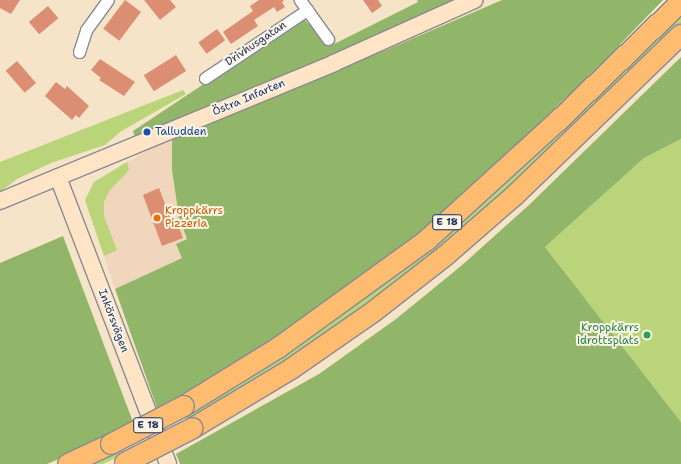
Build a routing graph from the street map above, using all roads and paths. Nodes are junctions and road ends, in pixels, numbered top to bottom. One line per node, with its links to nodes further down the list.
1 (108, 0): 8 (street)
2 (300, 0): 5 (street)
3 (474, 0): 10 (street, Östra Infarten)
4 (681, 2): 12 (highway, E 18, bridge)
5 (307, 10): 7 (street); 9 (street, Drivhusgatan)
6 (681, 35): 13 (highway, E 18, bridge)
7 (328, 39)
8 (80, 52)
9 (205, 78)
10 (58, 177): 11 (street, Östra Infarten); 14 (street, Inkörsvägen)
11 (0, 201)
12 (68, 464)
13 (124, 464)
14 (168, 464)

